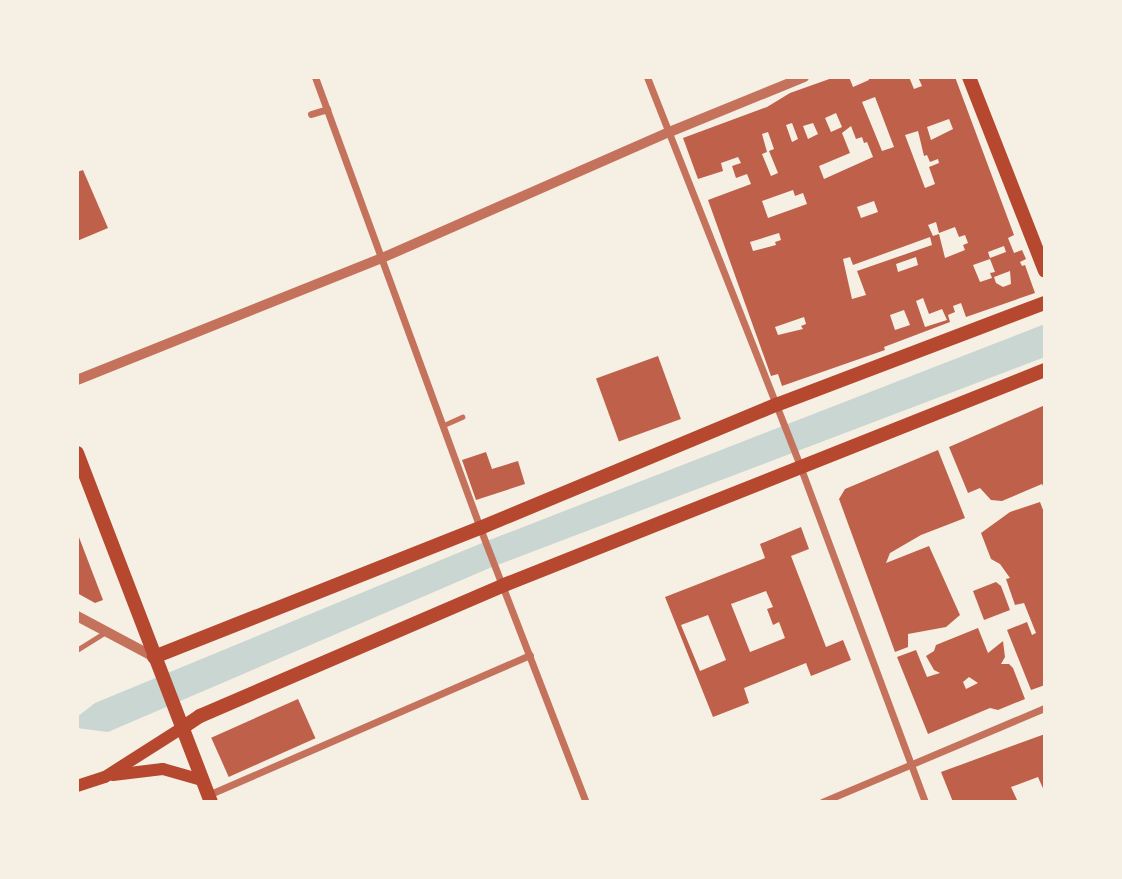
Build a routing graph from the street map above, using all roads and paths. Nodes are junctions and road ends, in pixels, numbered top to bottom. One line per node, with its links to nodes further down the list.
1 (315, 77): 5 (street)
2 (647, 77): 7 (street)
3 (804, 77): 7 (street)
4 (969, 77): 9 (main road)
5 (327, 109): 6 (street); 8 (street)
6 (311, 114)
7 (667, 133): 8 (street); 13 (street)
8 (382, 258): 12 (street); 15 (street)
9 (1045, 271)
10 (1045, 303): 13 (main road)
11 (1045, 370): 17 (main road)
12 (77, 380)
13 (776, 405): 17 (street); 18 (main road)
14 (462, 417): 15 (lane)
15 (444, 425): 18 (street)
16 (77, 453): 24 (main road)
17 (800, 466): 19 (main road); 27 (street)
18 (480, 527): 19 (street); 24 (main road)
19 (504, 585): 23 (street); 26 (main road)
20 (77, 616): 21 (street)
21 (107, 632): 22 (lane); 24 (street)
22 (77, 650)
23 (530, 654): 31 (street); 32 (street)
24 (154, 657): 26 (main road)
25 (1045, 708): 27 (street)
26 (182, 728): 28 (main road); 29 (main road)
27 (911, 765): 33 (street); 34 (street)
28 (105, 777): 29 (main road); 30 (main road)
29 (202, 780): 31 (main road)
30 (77, 786)
31 (209, 798)
32 (586, 802)
33 (822, 802)
34 (925, 802)

